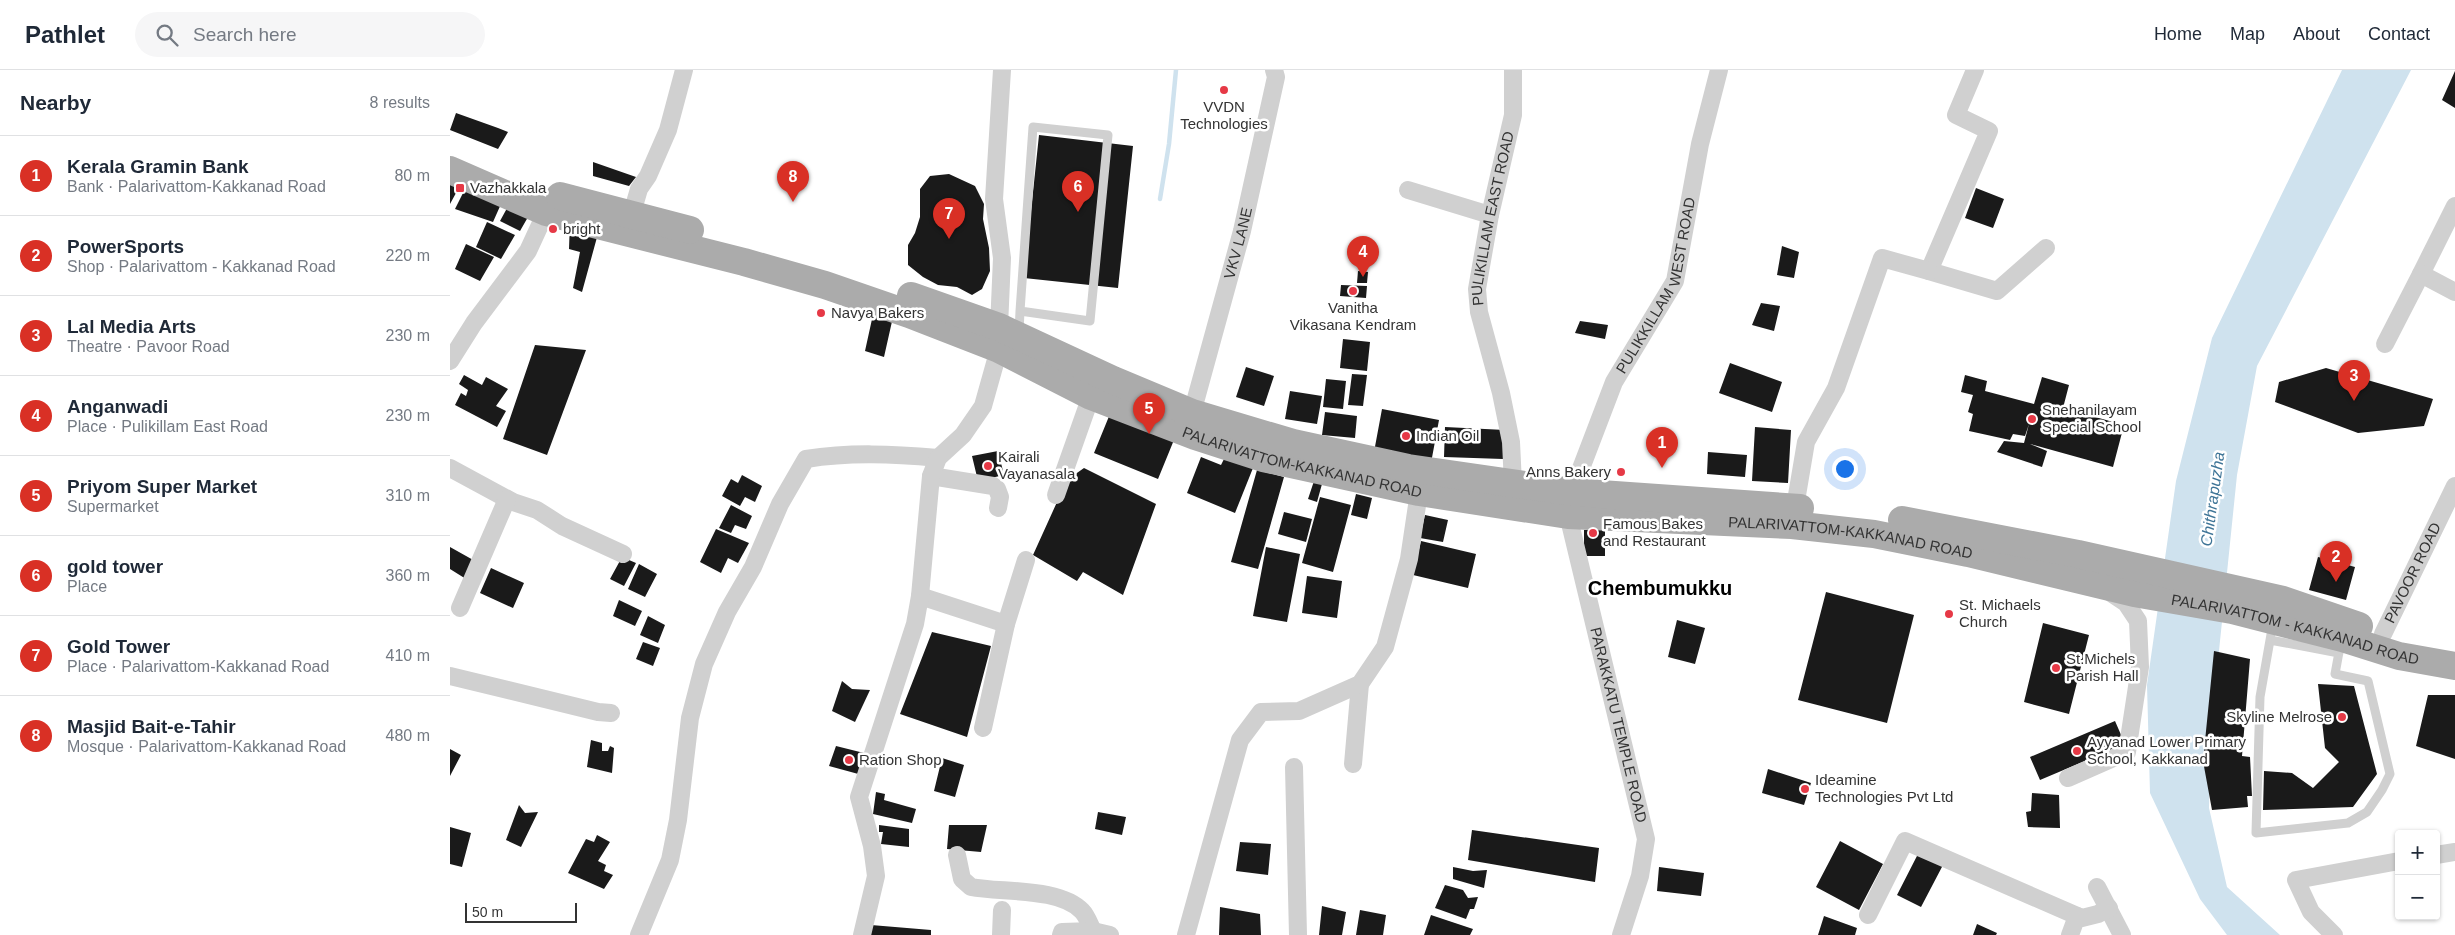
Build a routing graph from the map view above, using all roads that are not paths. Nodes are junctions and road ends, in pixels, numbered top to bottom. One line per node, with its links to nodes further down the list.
1 (684, 70): 12 (street)
2 (1002, 70): 18 (street)
3 (1274, 70): 22 (street, VKV LANE)
4 (1513, 70): 13 (street, PULIKILLAM EAST ROAD)
5 (1719, 70): 32 (street, PULIKKILLAM WEST ROAD)
6 (1975, 70): 15 (street)
7 (450, 152): 12 (main road)
8 (450, 170): 11 (main road, PALARIVATTOM-KAKKANAD ROAD)
9 (1408, 190): 13 (street)
10 (2455, 206): 16 (street)
11 (546, 212): 18 (main road, PALARIVATTOM-KAKKANAD ROAD); 20 (street)
12 (632, 213): 18 (main road)
13 (1490, 215): 27 (street, PULIKILLAM EAST ROAD)
14 (2046, 248): 15 (street)
15 (1929, 271): 33 (street)
16 (2421, 274): 17 (street); 19 (street)
17 (2455, 292)
18 (1009, 331): 18 (lane); 21 (main road, PALARIVATTOM-KAKKANAD ROAD); 22 (main road); 23 (street)
19 (2385, 344)
20 (450, 361)
21 (1091, 396): 25 (main road, PALARIVATTOM-KAKKANAD ROAD); 30 (street)
22 (1192, 413): 25 (main road)
23 (938, 458): 26 (street); 65 (street)
24 (450, 468): 31 (street)
25 (1389, 475): 27 (main road); 29 (main road, PALARIVATTOM-KAKKANAD ROAD)
26 (932, 476): 34 (street); 39 (street)
27 (1513, 484): 32 (main road)
28 (2455, 486): 44 (street, PAVOOR ROAD)
29 (1419, 492): 32 (main road, PALARIVATTOM-KAKKANAD ROAD); 49 (street)
30 (1056, 495)
31 (507, 499): 35 (street); 41 (street)
32 (1570, 504): 33 (main road); 38 (main road, PALARIVATTOM-KAKKANAD ROAD); 71 (street, PARAKKATU TEMPLE ROAD)
33 (1795, 507): 37 (main road)
34 (998, 508)
35 (623, 554)
36 (1026, 560): 42 (street)
37 (2136, 581): 38 (main road, PALARIVATTOM-KAKKANAD ROAD); 40 (main road, PALARIVATTOM - KAKKANAD ROAD)
38 (2094, 582): 54 (street)
39 (920, 596): 42 (street); 66 (street)
40 (2232, 600): 43 (main road, PALARIVATTOM - KAKKANAD ROAD); 44 (main road, PALARIVATTOM - KAKKANAD ROAD)
41 (460, 608)
42 (1006, 624): 51 (street)
43 (2271, 630): 45 (main road, PALARIVATTOM - KAKKANAD ROAD); 45 (lane)
44 (2383, 634): 46 (main road, PALARIVATTOM - KAKKANAD ROAD)
45 (2341, 645): 47 (main road, PALARIVATTOM - KAKKANAD ROAD)
46 (2455, 650)
47 (2455, 666)
48 (450, 676): 50 (street)
49 (1360, 684): 52 (street); 69 (street)
50 (611, 713)
51 (983, 728)
52 (1354, 764)
53 (1294, 766): 70 (street)
54 (2068, 778)
55 (2455, 852): 56 (street)
56 (2440, 854)
57 (957, 855): 64 (street)
58 (2395, 863): 74 (street)
59 (2097, 888): 60 (street)
60 (2109, 908): 63 (street); 73 (street)
61 (1002, 910): 67 (street)
62 (1868, 915): 63 (street)
63 (2077, 916): 72 (street)
64 (1102, 933): 68 (street)
65 (639, 935)
66 (862, 935)
67 (1001, 935)
68 (1061, 935)
69 (1186, 935)
70 (1298, 935)
71 (1621, 935)
72 (2070, 935)
73 (2122, 935)
74 (2334, 935)

